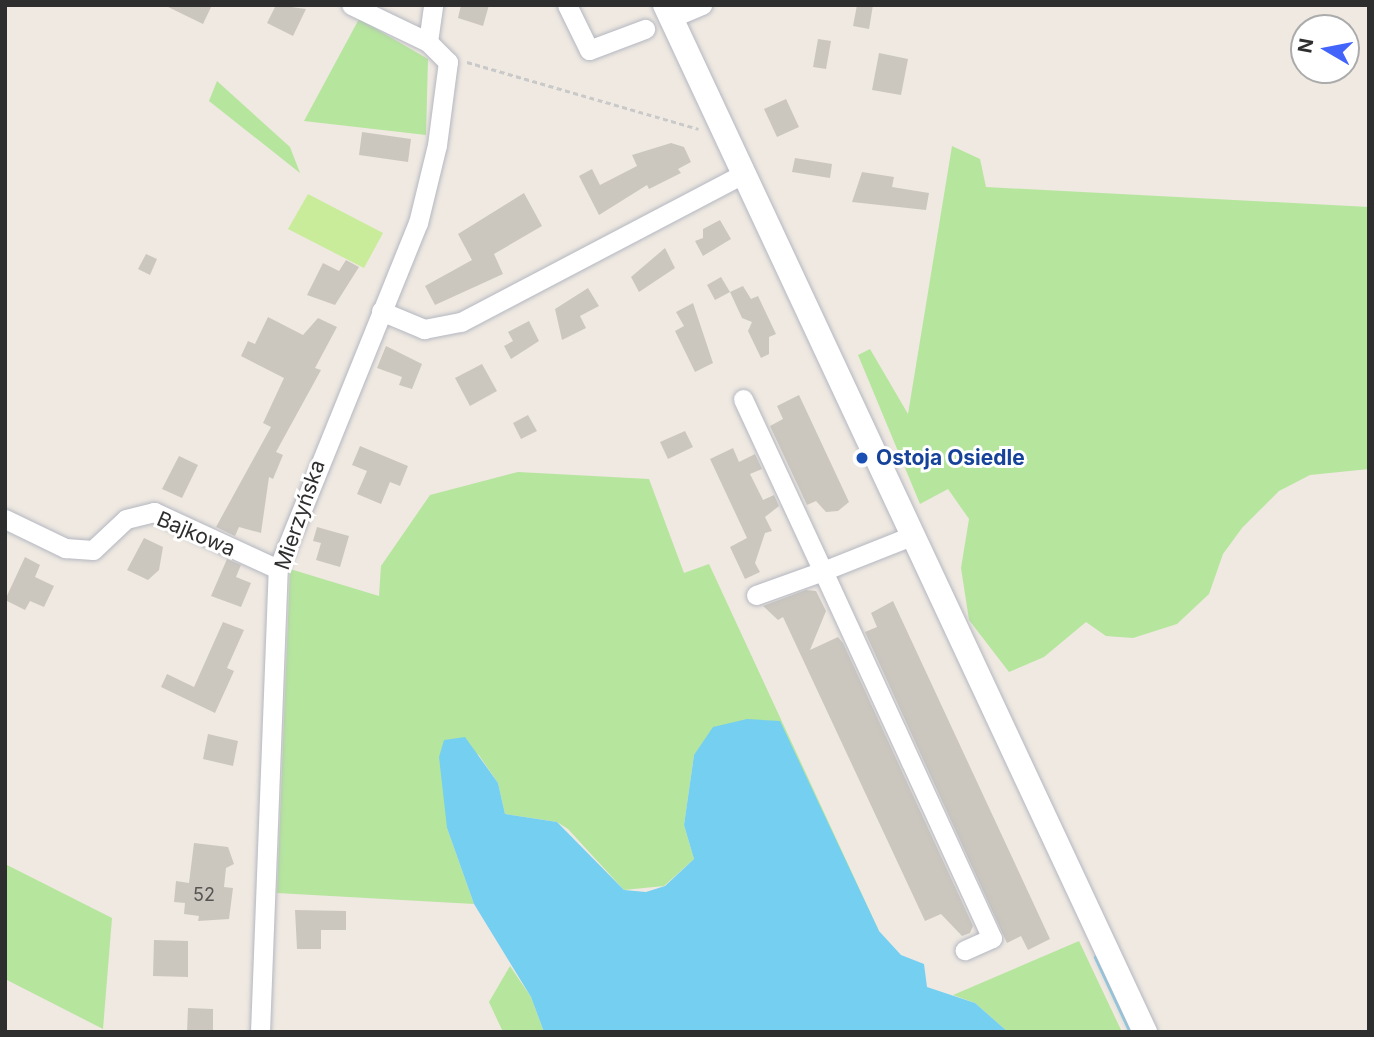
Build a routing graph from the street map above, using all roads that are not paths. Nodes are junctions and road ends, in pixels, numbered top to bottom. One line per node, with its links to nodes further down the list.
1 (351, 5): 7 (street)
2 (433, 5): 7 (street)
3 (567, 5): 6 (street)
4 (702, 5): 5 (street)
5 (668, 12): 8 (street)
6 (645, 29)
7 (428, 42): 9 (street, Mierzyńska)
8 (743, 167): 9 (street); 12 (street)
9 (381, 311): 13 (street, Mierzyńska)
10 (743, 399): 14 (street)
11 (5, 519): 13 (street, Bajkowa)
12 (914, 535): 14 (street); 18 (street)
13 (278, 569): 17 (street, Mierzyńska)
14 (823, 571): 15 (street); 16 (street)
15 (756, 595)
16 (965, 950)
17 (260, 1032)
18 (1145, 1032)

